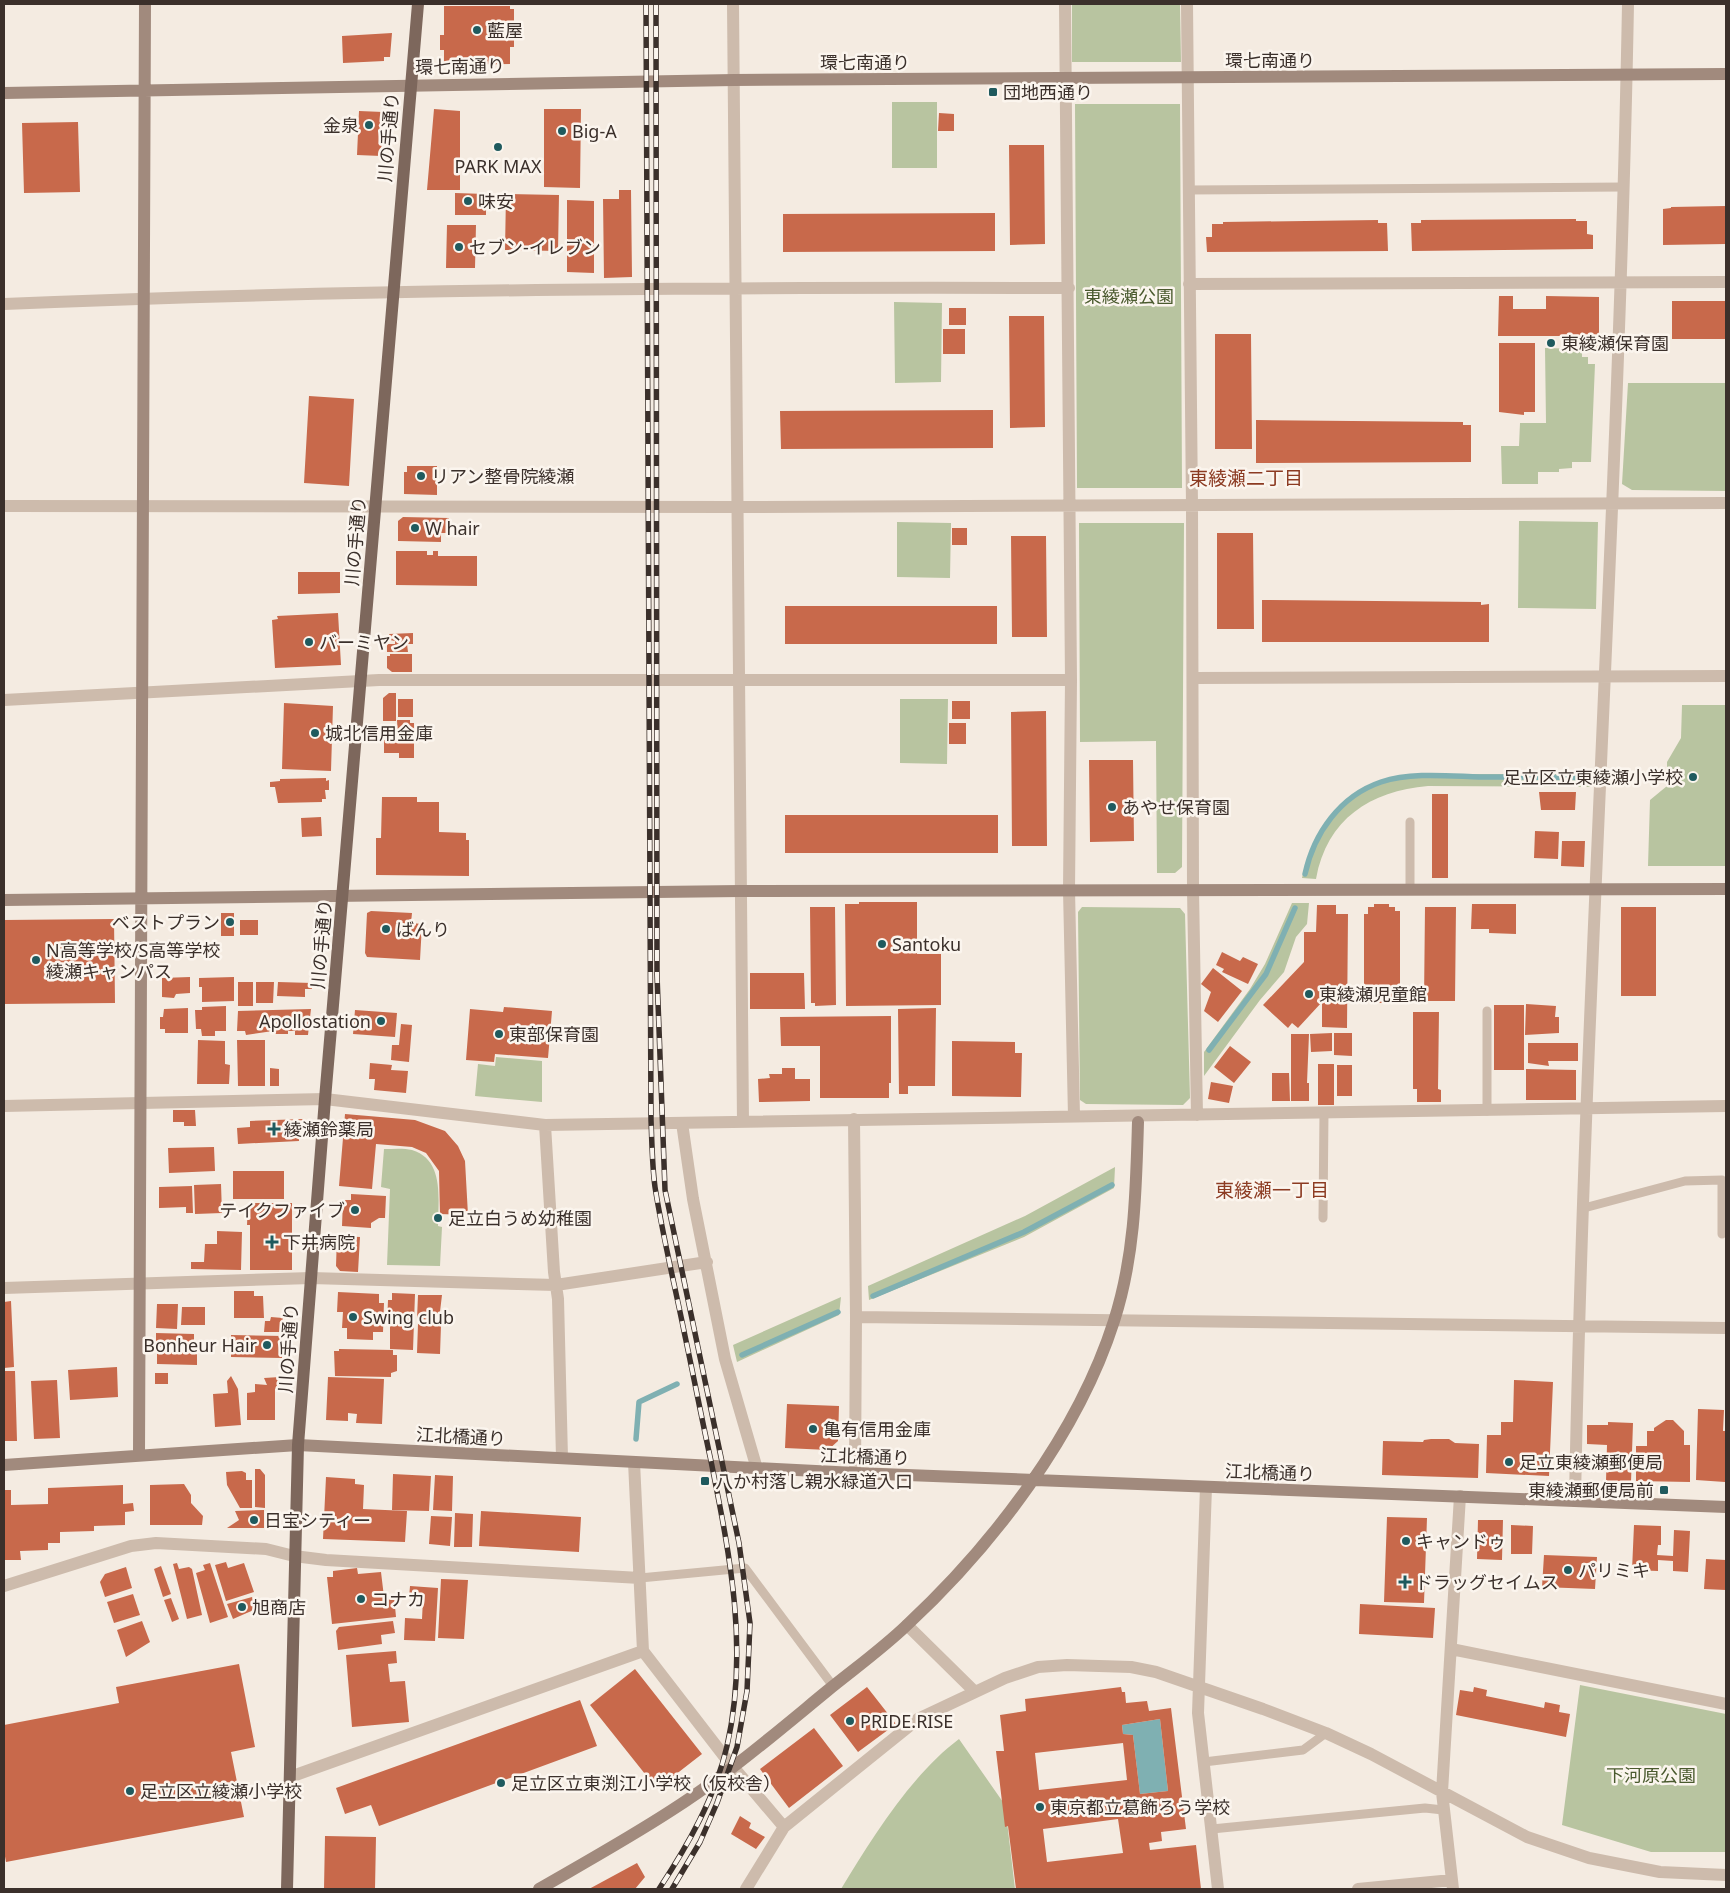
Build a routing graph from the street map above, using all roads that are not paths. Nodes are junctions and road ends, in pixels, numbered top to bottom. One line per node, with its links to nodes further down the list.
1 (145, 4): 13 (street)
2 (418, 4): 12 (main road, 川の手通り)
3 (734, 4): 11 (street)
4 (1065, 4): 9 (street)
5 (1187, 4): 10 (street)
6 (1628, 4): 8 (street)
7 (1726, 74): 8 (street, 環七南通り)
8 (1627, 76): 10 (street, 環七南通り); 15 (street)
9 (1066, 78): 10 (street, 環七南通り); 11 (street, 環七南通り); 21 (street)
10 (1188, 78): 16 (street)
11 (734, 80): 12 (street, 環七南通り); 20 (street)
12 (410, 85): 13 (street, 環七南通り); 22 (main road, 川の手通り)
13 (144, 90): 14 (street, 環七南通り); 23 (street)
14 (4, 93)
15 (1623, 187): 16 (lane); 17 (street)
16 (1188, 190): 19 (street)
17 (1620, 282): 18 (street); 19 (street); 26 (street)
18 (1726, 282)
19 (1189, 284): 31 (street)
20 (736, 287): 21 (street); 22 (street); 32 (street)
21 (1069, 288): 27 (street)
22 (392, 291): 23 (street); 30 (main road, 川の手通り)
23 (144, 298): 24 (street); 29 (street)
24 (4, 304)
25 (1726, 503): 26 (street)
26 (1611, 504): 31 (street); 33 (street)
27 (1069, 505): 31 (street); 32 (street); 37 (street)
28 (4, 506): 29 (street)
29 (144, 506): 30 (street); 39 (street)
30 (375, 506): 32 (street); 38 (main road, 川の手通り)
31 (1192, 506): 35 (street)
32 (738, 507): 36 (street)
33 (1604, 676): 34 (street); 35 (street); 46 (street)
34 (1726, 676)
35 (1193, 678): 44 (street)
36 (739, 679): 37 (street); 38 (street); 47 (street)
37 (1071, 680): 43 (street)
38 (361, 682): 39 (street); 48 (main road, 川の手通り)
39 (142, 694): 40 (street); 49 (street)
40 (4, 700)
41 (1410, 822): 45 (lane)
42 (1726, 889): 46 (street)
43 (1069, 890): 44 (street); 47 (street); 60 (street)
44 (1193, 890): 45 (street); 59 (street)
45 (1410, 890): 46 (street)
46 (1596, 890): 56 (street)
47 (740, 891): 48 (street); 64 (street)
48 (342, 894): 49 (street); 52 (main road, 川の手通り)
49 (141, 898): 50 (street); 53 (street)
50 (4, 900)
51 (1487, 1011): 57 (lane)
52 (324, 1099): 53 (street); 65 (street); 71 (main road, 川の手通り)
53 (140, 1102): 54 (street); 72 (street)
54 (4, 1106)
55 (1726, 1106): 56 (street)
56 (1587, 1109): 57 (street); 66 (street)
57 (1487, 1111): 58 (street)
58 (1324, 1112): 59 (street); 67 (lane)
59 (1197, 1115): 61 (street)
60 (1074, 1116): 61 (street); 62 (street)
61 (1137, 1119): 76 (street)
62 (854, 1120): 64 (street); 75 (street)
63 (682, 1122): 64 (street); 65 (street); 70 (street)
64 (743, 1122)
65 (545, 1125): 73 (street)
66 (1584, 1208): 68 (lane); 77 (street)
67 (1323, 1218)
68 (1724, 1219): 69 (lane)
69 (1722, 1234)
70 (707, 1262): 73 (street); 84 (street)
71 (310, 1278): 72 (street); 73 (street); 79 (main road, 川の手通り)
72 (139, 1284): 74 (street); 80 (street)
73 (556, 1285): 81 (street)
74 (4, 1288)
75 (856, 1317): 76 (street); 85 (street)
76 (1114, 1320): 77 (street); 86 (street)
77 (1580, 1326): 78 (street); 89 (street)
78 (1726, 1328)
79 (298, 1445): 80 (street, 江北橋通り); 81 (street, 江北橋通り); 91 (main road, 川の手通り)
80 (139, 1454): 83 (street, 江北橋通り)
81 (562, 1458): 82 (street, 江北橋通り)
82 (634, 1462): 84 (street, 江北橋通り); 92 (street)
83 (4, 1465)
84 (757, 1469): 85 (street, 江北橋通り)
85 (855, 1473): 86 (street, 江北橋通り)
86 (1031, 1480): 87 (street, 江北橋通り); 94 (street)
87 (1206, 1487): 88 (street, 江北橋通り); 98 (street)
88 (1460, 1496): 89 (street, 江北橋通り); 95 (street)
89 (1575, 1501): 90 (street, 江北橋通り)
90 (1726, 1507)
91 (294, 1556): 92 (street); 93 (street); 104 (main road, 川の手通り)
92 (640, 1578): 96 (street); 97 (lane)
93 (4, 1586)
94 (908, 1625): 97 (street); 99 (street)
95 (1451, 1649): 100 (street); 105 (street)
96 (643, 1651): 103 (street); 104 (street)
97 (833, 1686): 103 (street)
98 (1199, 1687): 99 (street); 101 (street); 102 (street)
99 (974, 1691): 107 (street)
100 (1726, 1704)
101 (1326, 1733): 102 (lane); 105 (street)
102 (1204, 1762): 108 (street)
103 (732, 1766): 107 (street); 112 (street)
104 (290, 1777): 111 (main road, 川の手通り)
105 (1442, 1792): 106 (street); 109 (street)
106 (1443, 1810): 108 (lane); 110 (street)
107 (784, 1827): 113 (street)
108 (1212, 1829): 114 (street)
109 (1726, 1875)
110 (1452, 1885): 115 (street)
111 (287, 1889)
112 (539, 1889)
113 (746, 1889)
114 (1218, 1889)
115 (1358, 1889)

